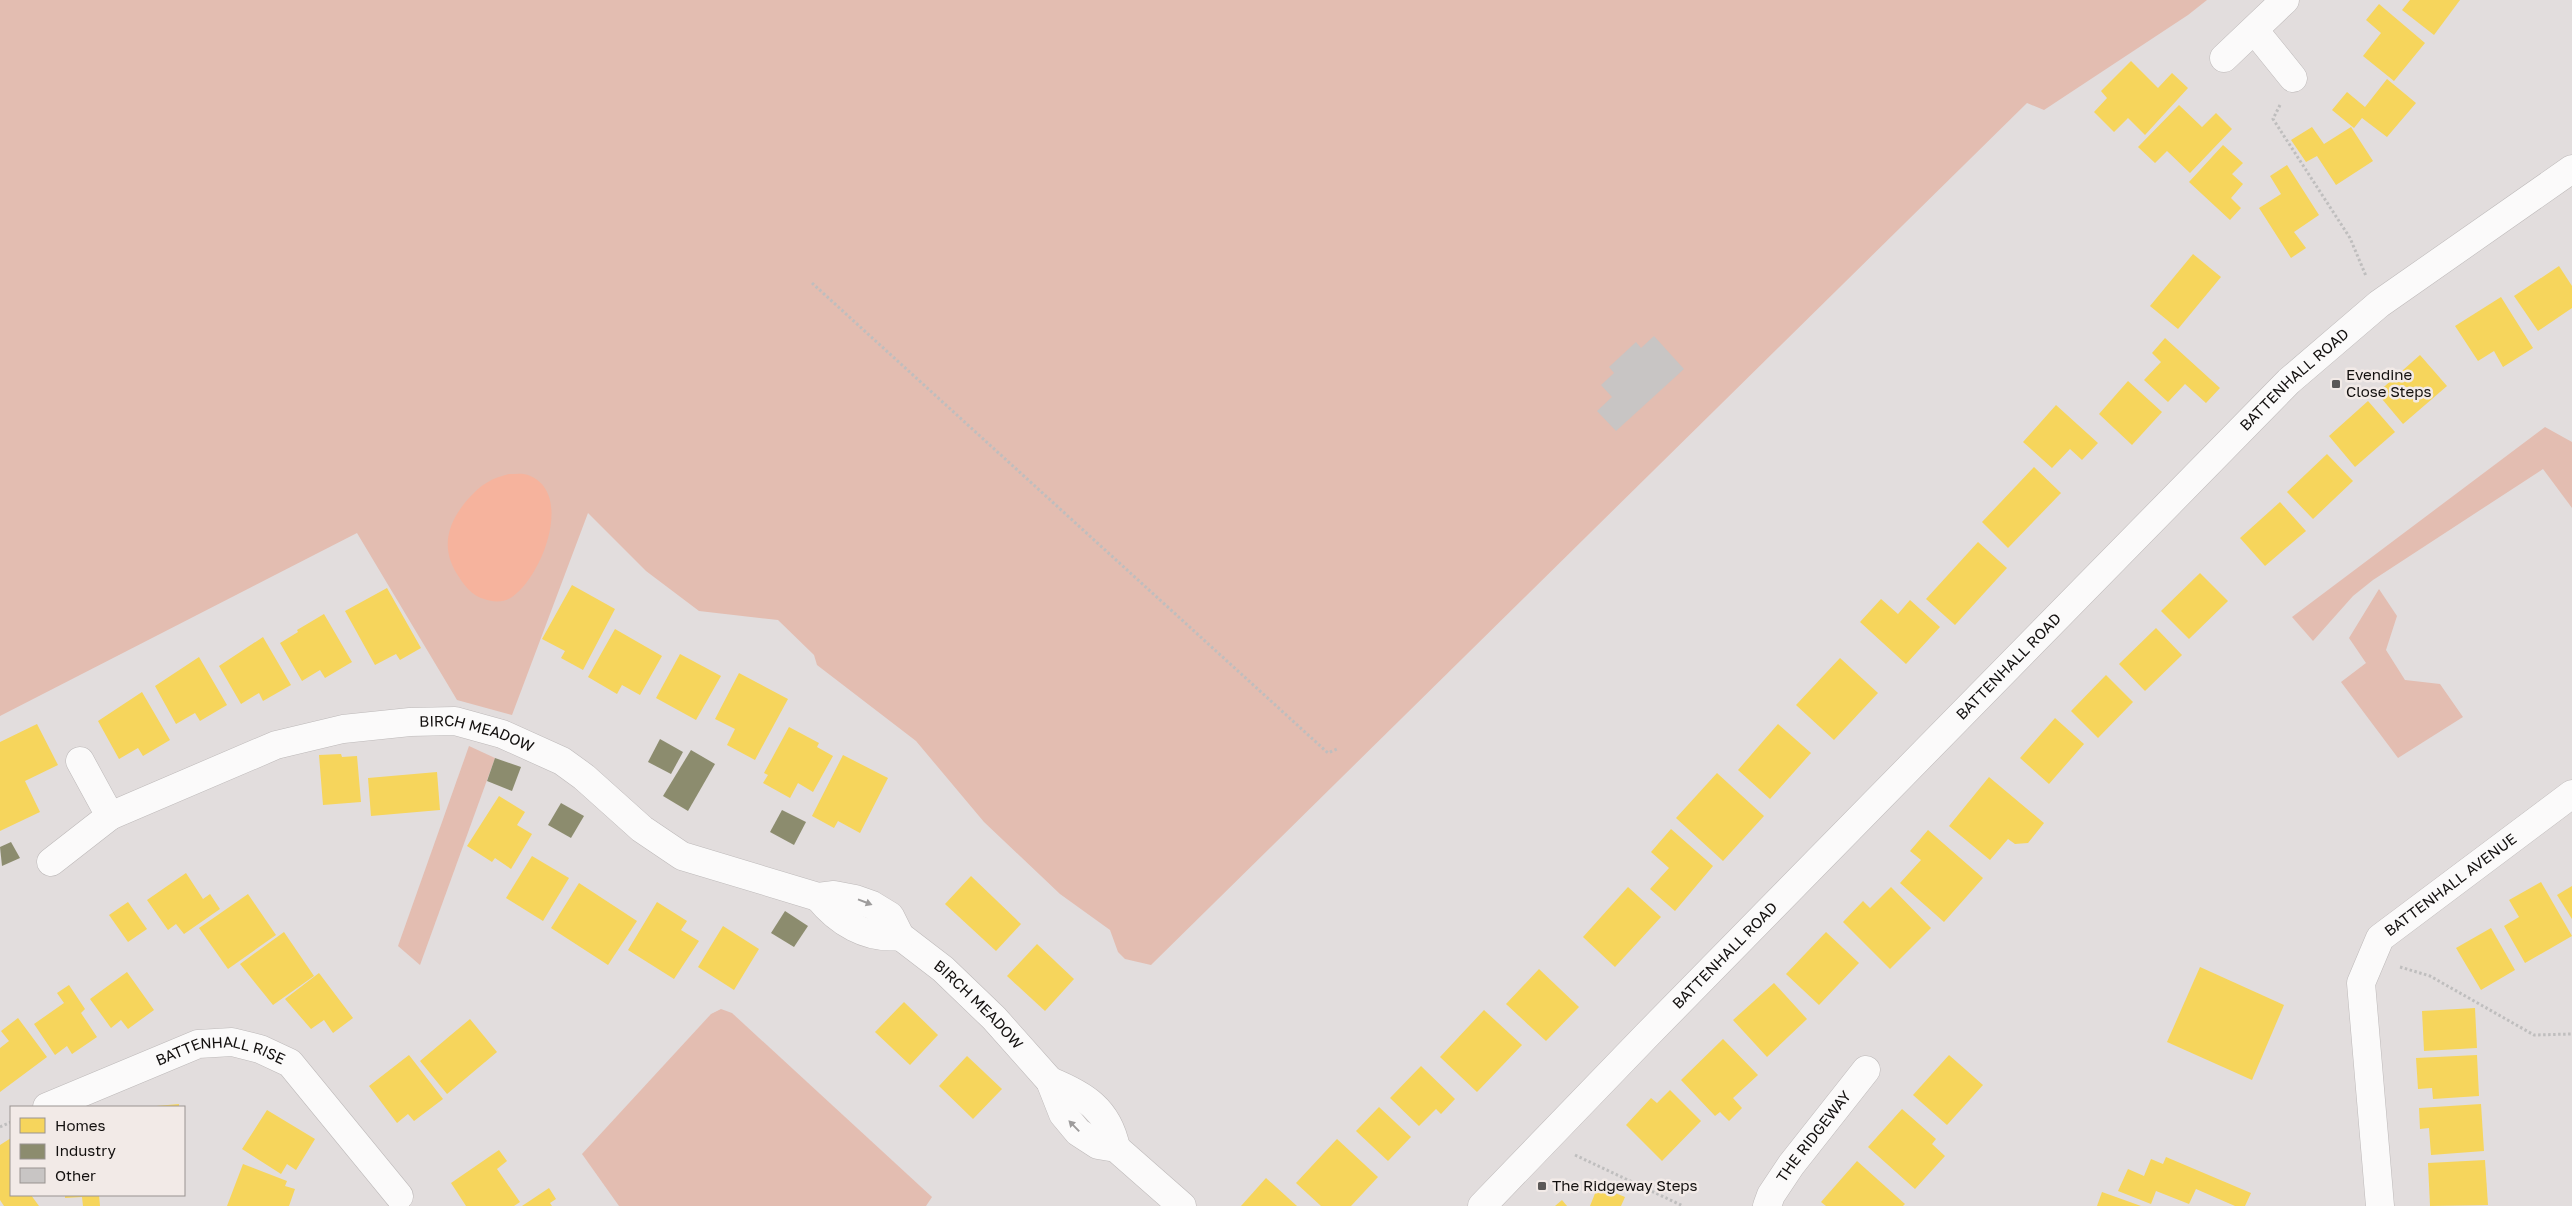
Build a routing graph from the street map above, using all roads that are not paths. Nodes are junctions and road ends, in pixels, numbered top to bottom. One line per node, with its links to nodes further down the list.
1 (2285, 0): 2 (street)
2 (2255, 31): 3 (street); 4 (street)
3 (2224, 58)
4 (2293, 78)
5 (2572, 169): 14 (street, BATTENHALL ROAD)
6 (80, 761): 8 (street)
7 (2572, 794): 16 (street, BATTENHALL AVENUE)
8 (110, 816): 9 (street, BIRCH MEADOW); 13 (street, BIRCH MEADOW)
9 (51, 862)
10 (1866, 1070): 15 (street, THE RIDGEWAY)
11 (49, 1106): 12 (street, BATTENHALL RISE)
12 (398, 1203)
13 (1182, 1206)
14 (1482, 1206)
15 (1767, 1206)
16 (2380, 1206)

